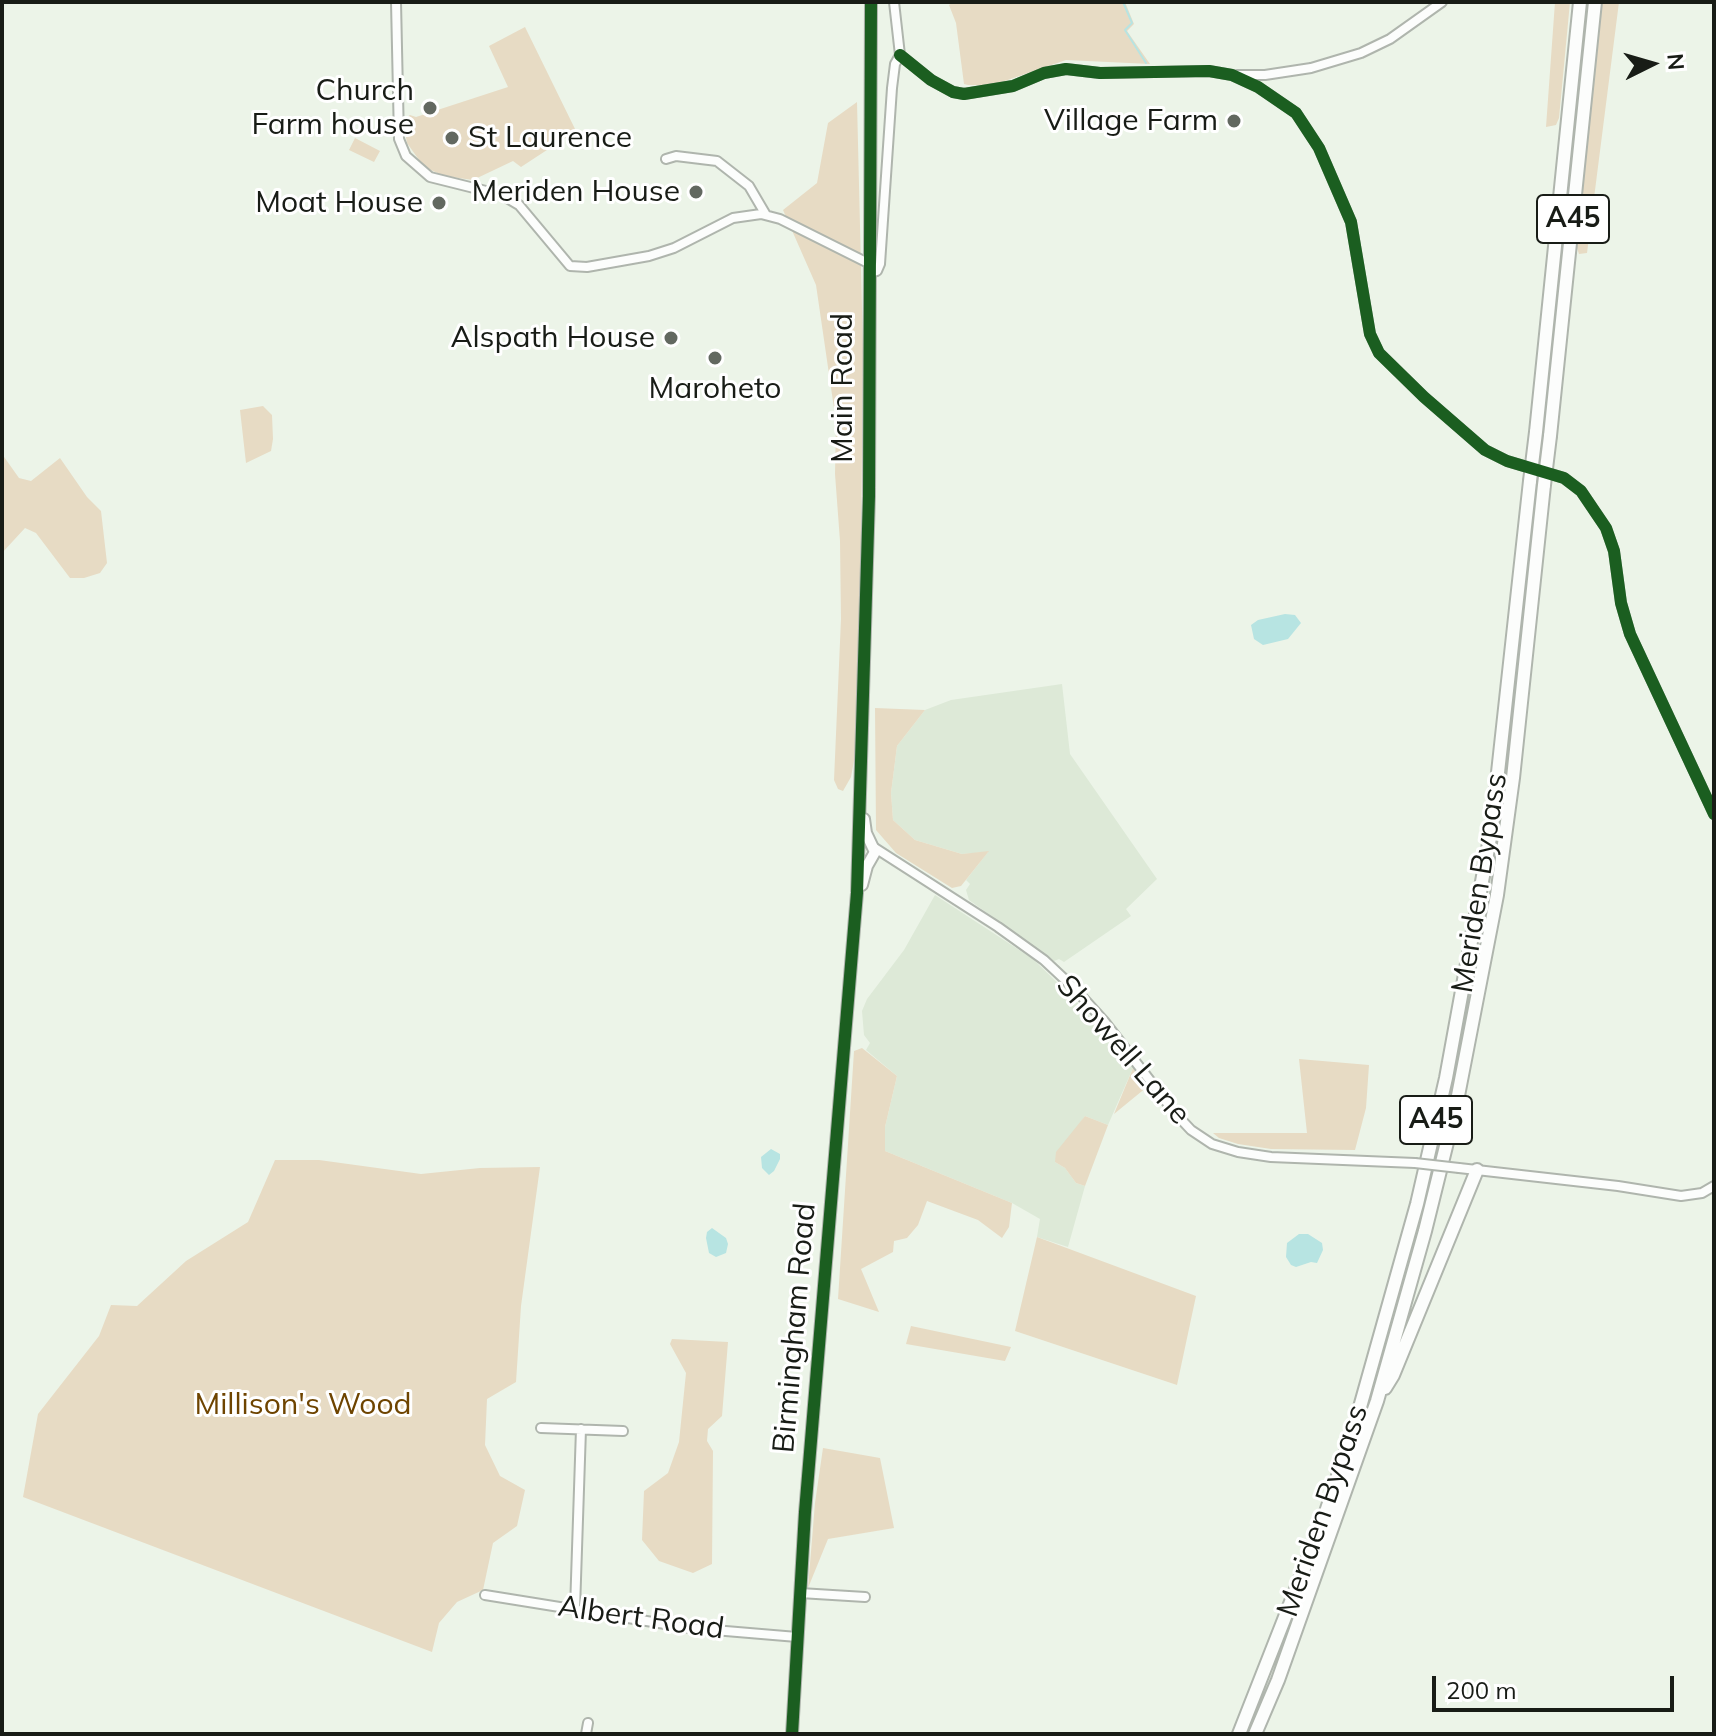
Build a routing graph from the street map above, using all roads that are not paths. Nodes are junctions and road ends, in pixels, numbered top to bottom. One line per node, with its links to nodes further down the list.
1 (396, 2): 12 (street)
2 (871, 2): 13 (main road, Main Road)
3 (894, 2): 7 (street)
4 (1442, 2): 9 (street)
5 (1580, 2): 33 (highway, Meriden Bypass / A45, bridge)
6 (1595, 2): 21 (highway, Meriden Bypass / A45, bridge)
7 (900, 55): 8 (street); 13 (street)
8 (1232, 75): 9 (street); 10 (street)
9 (1265, 75): 10 (street)
10 (1258, 87): 15 (street)
11 (666, 159): 12 (street)
12 (766, 215): 13 (street)
13 (870, 269): 14 (main road, Main Road)
14 (861, 773): 16 (main road, Main Road); 17 (main road, Main Road)
15 (1714, 814)
16 (858, 851): 17 (main road); 17 (main road); 18 (main road, Birmingham Road)
17 (873, 853): 18 (main road, Birmingham Road); 19 (street, Showell Lane, bridge)
18 (854, 927): 25 (main road, Birmingham Road)
19 (1477, 1170): 20 (street, Showell Lane); 21 (highway)
20 (1714, 1186)
21 (1377, 1401): 34 (highway, Meriden Bypass / A45)
22 (541, 1428): 23 (street)
23 (581, 1429): 24 (street); 28 (street)
24 (623, 1431)
25 (800, 1593): 27 (street); 29 (main road, Birmingham Road)
26 (485, 1595): 28 (street, Albert Road)
27 (865, 1597)
28 (575, 1609): 29 (street, Albert Road)
29 (797, 1637): 32 (main road, Birmingham Road)
30 (588, 1723): 31 (street)
31 (586, 1734)
32 (792, 1734)
33 (1239, 1734)
34 (1255, 1734)

